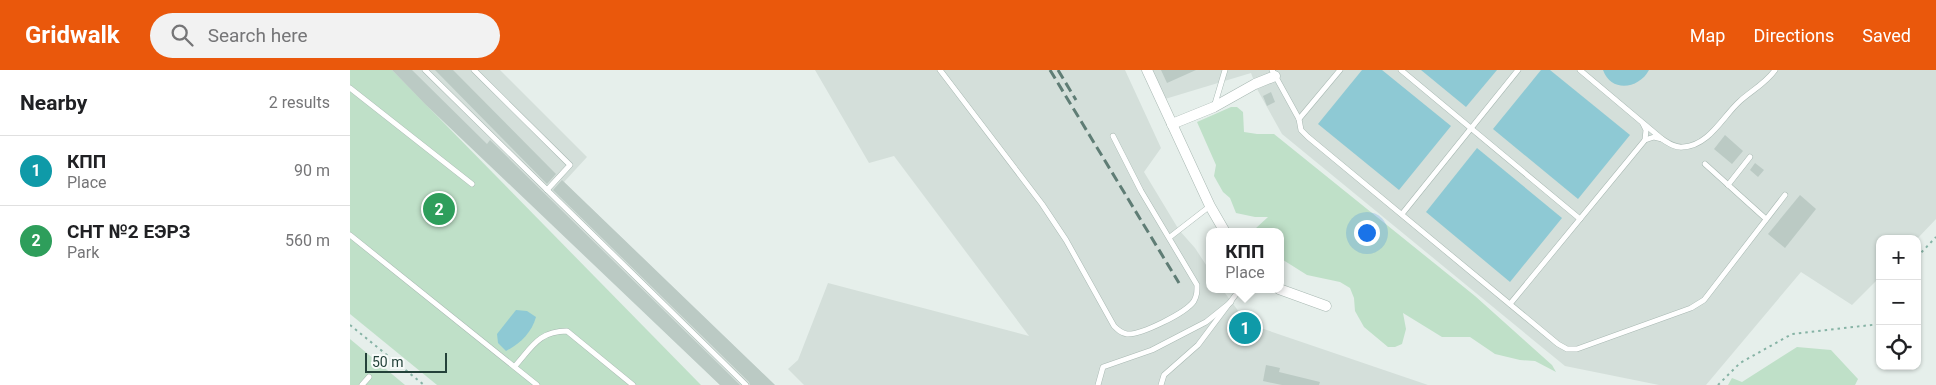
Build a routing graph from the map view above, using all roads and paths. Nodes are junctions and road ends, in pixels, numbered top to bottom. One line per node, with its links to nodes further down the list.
1 (425, 70): 25 (lane)
2 (474, 70): 25 (lane)
3 (940, 70): 33 (lane)
4 (1147, 70): 16 (street)
5 (1225, 70): 13 (lane)
6 (1340, 70): 14 (lane)
7 (1401, 70): 17 (lane)
8 (1518, 70): 17 (lane)
9 (1580, 70): 15 (lane)
10 (1775, 70): 19 (lane)
11 (1274, 73): 13 (street); 14 (lane)
12 (350, 88): 23 (lane)
13 (1214, 107): 16 (street)
14 (1299, 120): 28 (lane)
15 (1642, 122): 19 (lane); 20 (lane)
16 (1172, 124): 27 (street)
17 (1471, 128): 28 (lane); 30 (lane)
18 (1113, 136): 33 (lane)
19 (1662, 139): 20 (lane)
20 (1645, 140): 30 (lane)
21 (1750, 157): 24 (lane)
22 (1705, 164): 24 (lane)
23 (472, 184)
24 (1728, 185): 29 (lane)
25 (547, 190): 49 (lane)
26 (1785, 195): 29 (lane)
27 (1210, 206): 31 (street); 33 (lane)
28 (1402, 214): 39 (lane)
29 (1766, 218): 39 (lane)
30 (1580, 219): 39 (lane)
31 (1223, 228)
32 (350, 236): 43 (lane)
33 (1170, 237)
34 (1936, 237): 35 (path)
35 (1921, 253)
36 (1284, 291): 40 (street)
37 (1237, 293): 38 (lane)
38 (1231, 302): 50 (lane); 51 (lane)
39 (1510, 304)
40 (1326, 306)
41 (1876, 324): 52 (path)
42 (350, 325): 46 (path)
43 (515, 366): 47 (lane); 48 (lane)
44 (368, 377): 45 (lane)
45 (362, 385)
46 (424, 385)
47 (537, 385)
48 (633, 385)
49 (746, 385)
50 (1098, 385)
51 (1161, 385)
52 (1718, 385)

